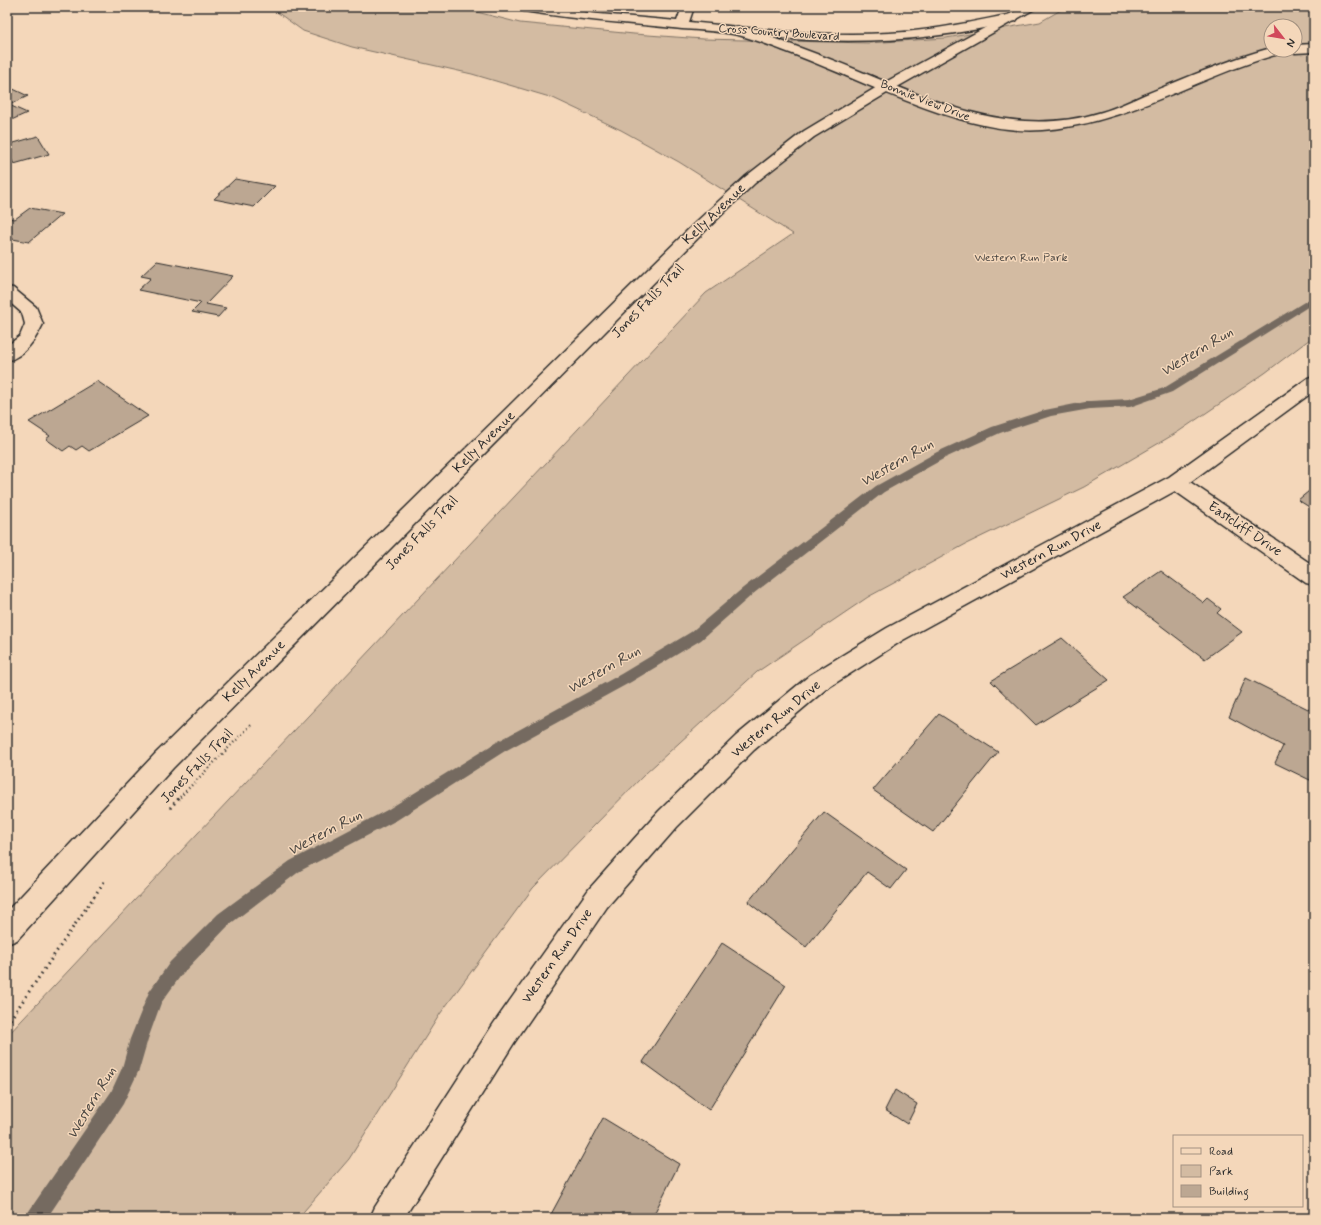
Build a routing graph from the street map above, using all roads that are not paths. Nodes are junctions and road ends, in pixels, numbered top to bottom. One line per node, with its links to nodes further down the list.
1 (524, 7): 5 (street, Cross Country Boulevard)
2 (688, 7): 5 (street)
3 (1032, 7): 4 (street, Cross Country Boulevard)
4 (1012, 18): 6 (street, Cross Country Boulevard); 10 (street, Kelly Avenue)
5 (682, 25): 6 (street, Cross Country Boulevard)
6 (734, 30): 10 (street, Bonnie View Drive)
7 (1314, 48): 8 (street)
8 (1303, 49)
9 (1263, 54): 10 (street, Bonnie View Drive)
10 (888, 87): 16 (street, Kelly Avenue)
11 (7, 292): 12 (street)
12 (7, 355)
13 (1314, 382): 14 (street, Western Run Drive)
14 (1176, 482): 15 (street, Eastcliff Drive); 17 (street, Western Run Drive)
15 (1314, 577)
16 (7, 931)
17 (386, 1218)

